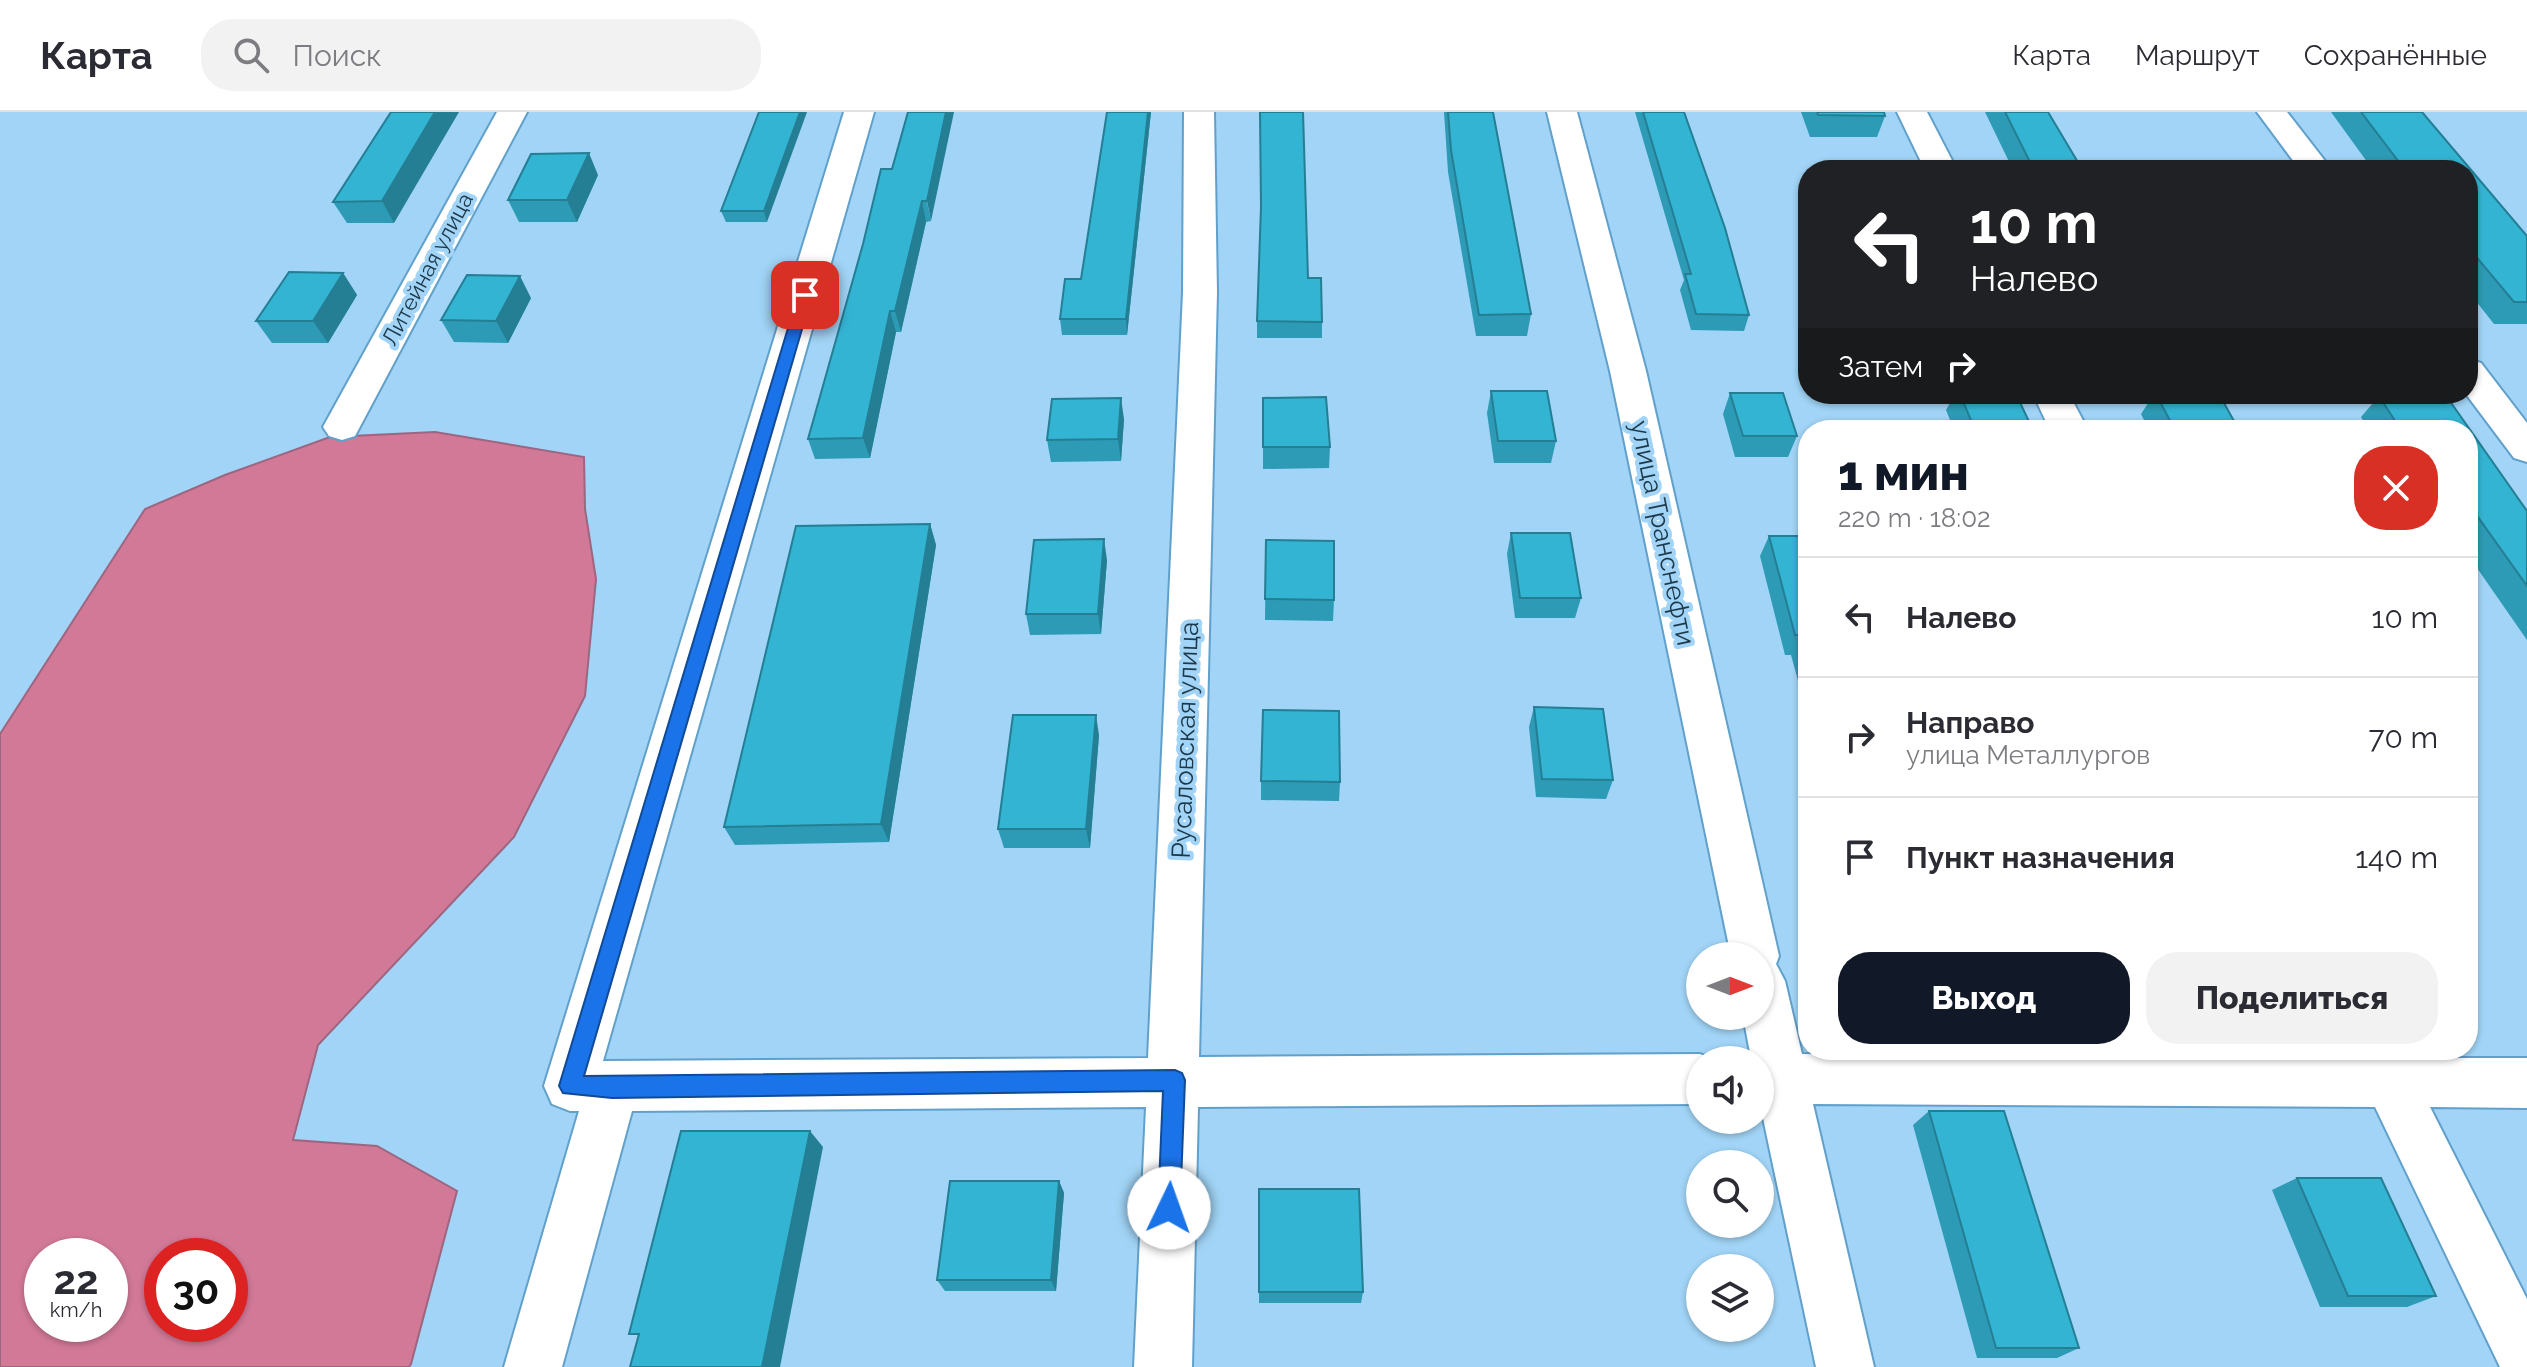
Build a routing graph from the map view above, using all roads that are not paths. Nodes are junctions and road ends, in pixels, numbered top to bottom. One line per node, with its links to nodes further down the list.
1 (512, 112): 10 (street, Литейная улица)
2 (859, 112): 18 (street)
3 (1199, 112): 16 (street, Русаловская улица)
4 (1562, 112): 12 (street, улица Транснефти)
5 (1912, 112): 7 (street)
6 (2272, 112): 8 (street)
7 (1936, 160)
8 (2308, 160)
9 (2478, 384): 11 (street)
10 (342, 427)
11 (2527, 449)
12 (1752, 942)
13 (2383, 1067): 15 (street); 17 (street); 20 (street)
14 (1686, 1079): 16 (street)
15 (1774, 1079)
16 (1175, 1080): 18 (street); 22 (street, Русаловская улица)
17 (2527, 1083)
18 (591, 1087): 21 (street)
19 (1774, 1091): 23 (street)
20 (2527, 1360)
21 (533, 1367)
22 (1163, 1367)
23 (1845, 1367)

